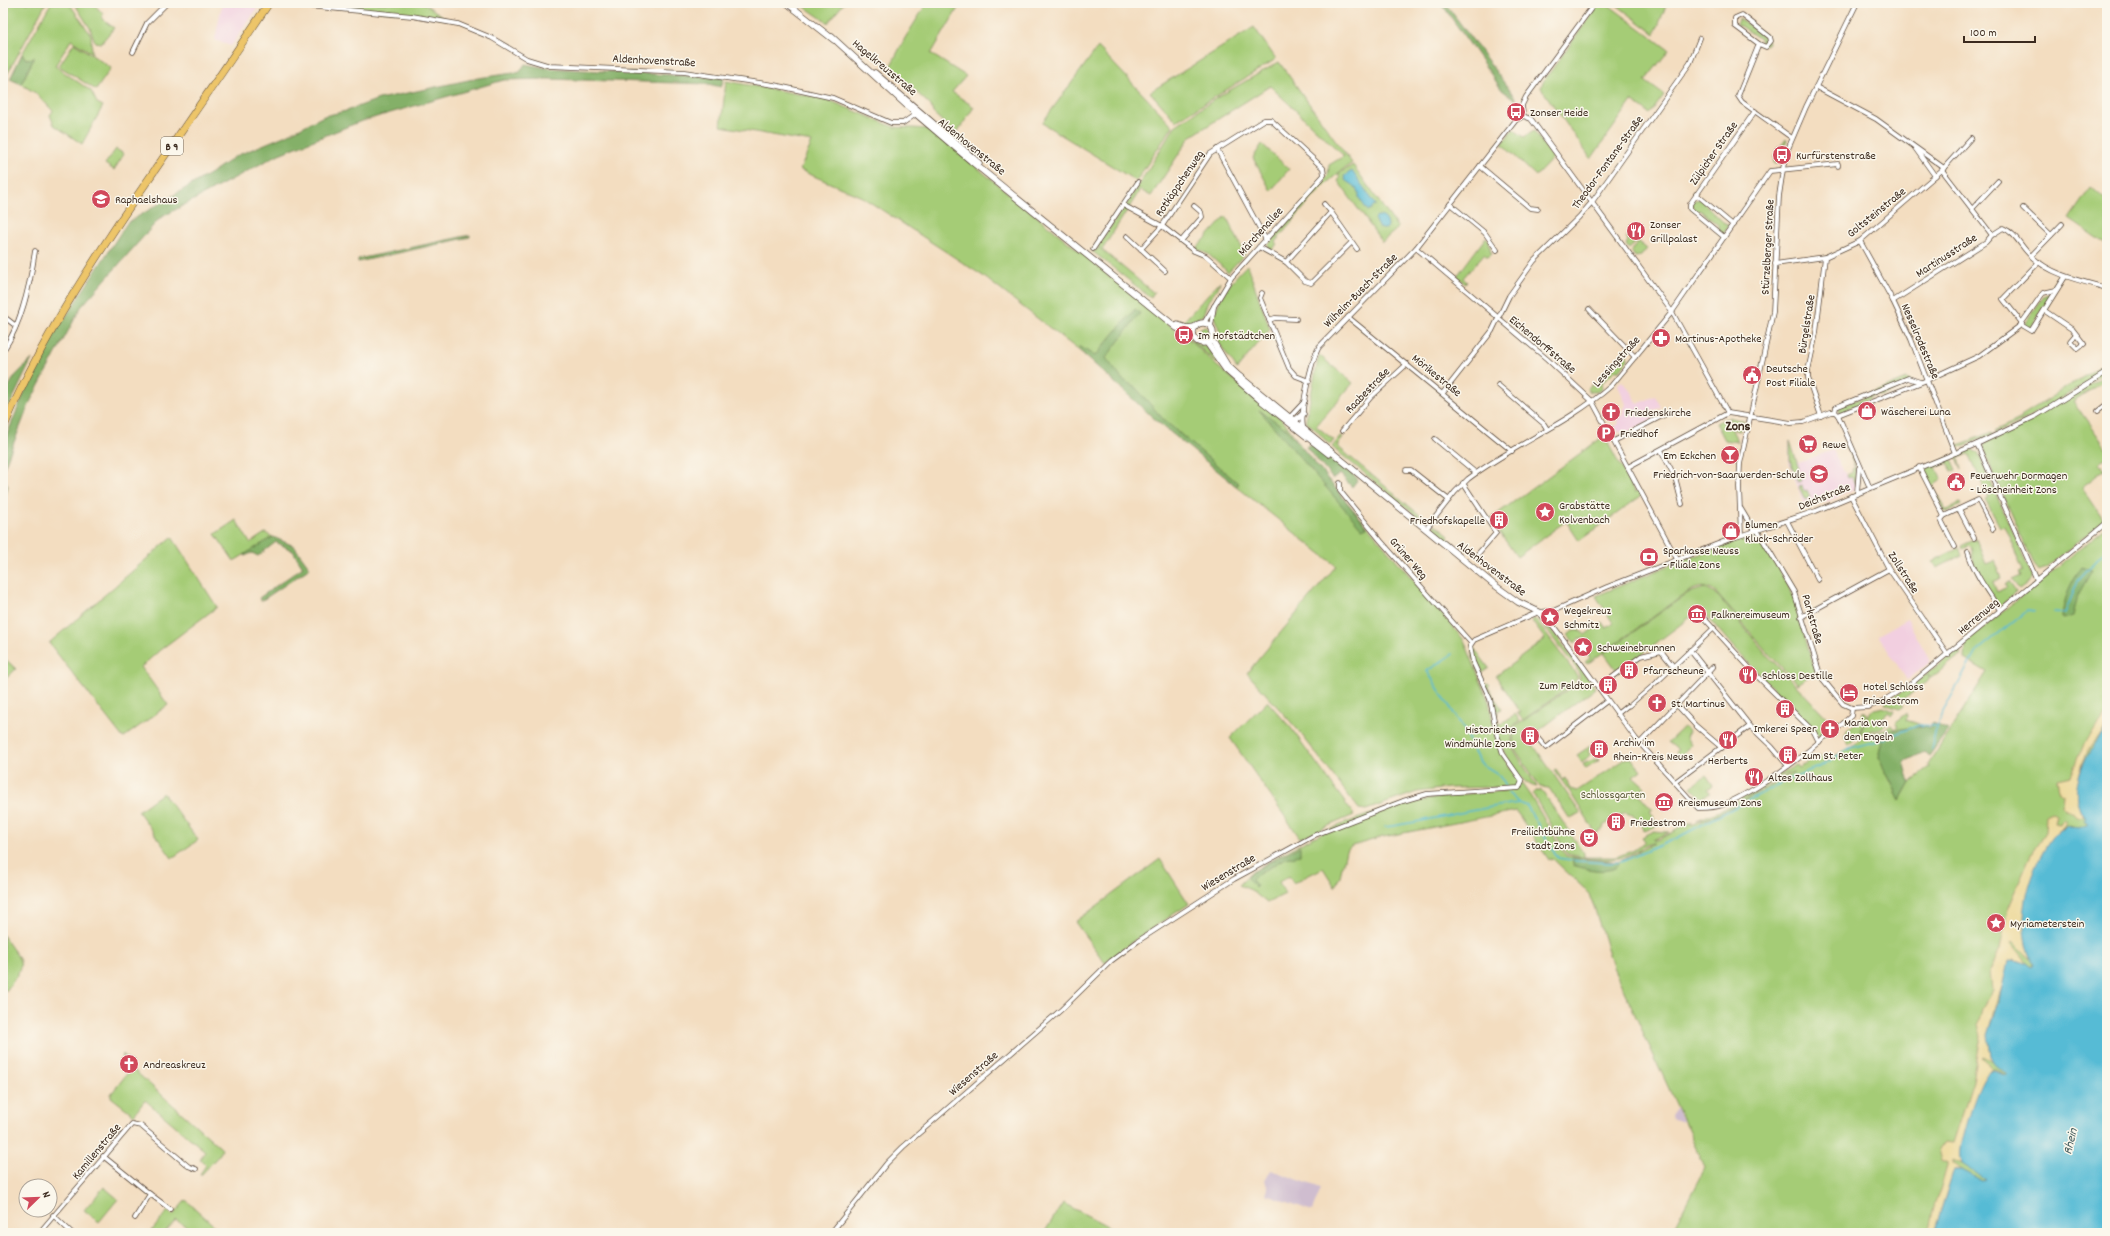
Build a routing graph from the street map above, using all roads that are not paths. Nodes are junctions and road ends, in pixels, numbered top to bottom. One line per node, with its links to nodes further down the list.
1 (167, 3): 11 (street)
2 (257, 3): 3 (street)
3 (269, 3): 109 (main road, B 9)
4 (276, 3): 15 (street, Aldenhovenstraße)
5 (787, 3): 8 (street, Hagelkreuzstraße)
6 (1595, 3): 16 (street)
7 (1857, 3): 12 (street, Stürzelberger Straße)
8 (832, 37): 14 (street, Hagelkreuzstraße); 15 (street, Hagelkreuzstraße)
9 (1700, 38): 31 (street, Theodor-Fontane-Straße)
10 (1759, 44): 10 (street); 13 (street)
11 (133, 52)
12 (1816, 87): 17 (street, Stürzelberger Straße); 19 (street)
13 (1755, 111): 17 (street); 30 (street, Zülpicher Straße)
14 (923, 113): 29 (street, Aldenhovenstraße)
15 (916, 114): 29 (street, Aldenhovenstraße)
16 (1523, 116): 21 (street, Wilhelm-Busch-Straße); 31 (street)
17 (1792, 138): 24 (street, Stürzelberger Straße)
18 (1970, 138): 23 (street, Goltsteinstraße)
19 (1914, 146): 23 (street); 26 (street)
20 (1217, 149): 25 (street, Rotkäppchenweg); 42 (street, Rotkäppchenweg); 48 (street)
21 (1480, 166): 33 (street, Wilhelm-Busch-Straße); 37 (street)
22 (1838, 166): 24 (street, Lessingstraße)
23 (1943, 169): 26 (street, Goltsteinstraße); 38 (street)
24 (1782, 170): 41 (street, Lessingstraße); 62 (street, Stürzelberger Straße)
25 (1325, 172): 48 (street, Märchenallee)
26 (1935, 176): 49 (street, Goltsteinstraße)
27 (1998, 181): 38 (street)
28 (1138, 182): 34 (street)
29 (1006, 188): 79 (street, Aldenhovenstraße)
30 (1696, 194): 41 (street); 46 (street, Zülpicher Straße)
31 (1592, 202): 73 (street); 77 (street, Theodor-Fontane-Straße)
32 (1324, 204): 39 (street)
33 (1450, 204): 52 (street, Wilhelm-Busch-Straße); 56 (street)
34 (1124, 205): 42 (street); 53 (street)
35 (1194, 206): 47 (street)
36 (2023, 208): 44 (street)
37 (1538, 209)
38 (1972, 209): 43 (street)
39 (1331, 212): 50 (street); 60 (street)
40 (2062, 224): 44 (street)
41 (1732, 225): 46 (street, Lessingstraße)
42 (1162, 226): 47 (street); 54 (street, Rotkäppchenweg)
43 (1992, 235): 58 (street, Martinusstraße); 69 (street, Martinusstraße)
44 (2051, 235): 58 (street)
45 (1127, 236): 54 (street)
46 (1724, 237): 73 (street, Lessingstraße)
47 (1182, 240): 65 (street)
48 (1266, 240): 51 (street, Märchenallee)
49 (1860, 241): 59 (street, Goltsteinstraße); 69 (street, Nesselrodestraße)
50 (1352, 242): 55 (street); 60 (street)
51 (1259, 247): 60 (street); 65 (street, Märchenallee)
52 (1416, 248): 75 (street, Wilhelm-Busch-Straße); 77 (street, Eichendorffstraße)
53 (1093, 249)
54 (1141, 249): 63 (street)
55 (1358, 249)
56 (1497, 250)
57 (35, 251): 82 (street)
58 (2031, 256): 61 (street)
59 (1825, 258): 62 (street, Goltsteinstraße); 106 (street, Bürgelstraße)
60 (1286, 262)
61 (2039, 262): 64 (street); 81 (street)
62 (1775, 264): 105 (street, Stürzelberger Straße)
63 (1165, 271)
64 (2065, 277): 66 (street); 67 (street)
65 (1231, 278): 70 (street, Märchenallee)
66 (2107, 288)
67 (2056, 290): 72 (street); 81 (street)
68 (1262, 293): 78 (street)
69 (1893, 301): 92 (street, Nesselrodestraße)
70 (1214, 306): 80 (street, Märchenallee); 83 (street, Märchenallee)
71 (1589, 309): 89 (street)
72 (2045, 311): 81 (street); 85 (street)
73 (1672, 312): 89 (street, Lessingstraße); 101 (street)
74 (3, 316): 82 (street)
75 (1348, 317): 90 (street, Mörikestraße); 93 (street, Wilhelm-Busch-Straße)
76 (1296, 319): 78 (street)
77 (1498, 319): 96 (street, Theodor-Fontane-Straße); 98 (street, Eichendorffstraße)
78 (1269, 320): 93 (street)
79 (1170, 322): 84 (street, Aldenhovenstraße); 86 (street, Aldenhovenstraße)
80 (1204, 323): 83 (street); 84 (street)
81 (2021, 324): 92 (street)
82 (16, 326): 88 (street)
83 (1211, 326): 87 (street)
84 (1195, 328): 86 (street)
85 (2076, 334)
86 (1193, 335): 87 (street)
87 (1209, 342): 107 (street, Aldenhovenstraße); 107 (street)
88 (3, 351)
89 (1635, 357): 98 (street, Lessingstraße)
90 (1407, 364): 96 (street, Mörikestraße); 111 (street, Raabestraße)
91 (2107, 372): 114 (street, Deichstraße)
92 (1927, 380): 94 (street); 117 (street, Nesselrodestraße)
93 (1309, 382): 97 (street, Wilhelm-Busch-Straße)
94 (1921, 382): 103 (street); 103 (street)
95 (1498, 385): 110 (street)
96 (1443, 393): 116 (street, Mörikestraße)
97 (1305, 401): 102 (street, Wilhelm-Busch-Straße); 107 (street)
98 (1592, 401): 110 (street, Lessingstraße); 113 (street, Eichendorffstraße)
99 (2107, 404): 100 (street)
100 (2098, 411)
101 (1728, 413): 105 (street); 115 (street)
102 (1303, 414): 107 (street); 108 (street, Wilhelm-Busch-Straße)
103 (1837, 414): 106 (street); 118 (street)
104 (1664, 415): 113 (street)
105 (1749, 416): 106 (street); 131 (street, Stürzelberger Straße)
106 (1821, 416)
107 (1292, 421): 108 (street, Aldenhovenstraße); 123 (street, Aldenhovenstraße)
108 (1303, 427): 123 (street, Aldenhovenstraße)
109 (3, 429)
110 (1548, 429): 116 (street, Lessingstraße)
111 (1342, 431)
112 (1435, 439): 122 (street)
113 (1614, 442): 120 (street, Eichendorffstraße)
114 (1977, 444): 117 (street, Deichstraße); 147 (street)
115 (1661, 450): 120 (street); 130 (street)
116 (1512, 451): 122 (street, Lessingstraße)
117 (1955, 453): 119 (street, Deichstraße)
118 (1859, 466): 126 (street); 127 (street)
119 (1919, 467): 126 (street, Deichstraße); 133 (street)
120 (1628, 468): 144 (street, Eichendorffstraße)
121 (1406, 470): 129 (street)
122 (1476, 473): 125 (street, Lessingstraße)
123 (1360, 476): 137 (street, Aldenhovenstraße)
124 (1340, 483): 155 (street, Grüner Weg)
125 (1463, 483): 129 (street, Lessingstraße); 143 (street)
126 (1870, 488): 127 (street, Deichstraße)
127 (1857, 493): 128 (street, Deichstraße)
128 (1851, 496): 134 (street, Deichstraße); 145 (street, Zollstraße)
129 (1449, 500): 137 (street, Lessingstraße)
130 (1682, 504)
131 (1740, 504): 138 (street, Stürzelberger Straße); 139 (street, Stürzelberger Straße)
132 (1959, 509): 133 (street); 136 (street); 140 (street)
133 (1944, 516): 141 (street)
134 (1787, 521): 138 (street, Deichstraße); 146 (street)
135 (2106, 523): 147 (street, Herrenweg)
136 (1994, 529)
137 (1426, 530): 150 (street, Aldenhovenstraße)
138 (1756, 531): 139 (street, Deichstraße); 152 (street, Parkstraße)
139 (1741, 535): 144 (street, Deichstraße)
140 (1974, 538)
141 (1955, 547)
142 (1968, 552): 148 (street)
143 (1476, 556)
144 (1677, 559): 149 (street, Deichstraße)
145 (1889, 569): 152 (street); 157 (street, Zollstraße)
146 (1818, 580)
147 (2037, 580): 148 (street, Herrenweg)
148 (2000, 610): 157 (street, Herrenweg)
149 (1553, 611): 150 (street, Deichstraße); 153 (street)
150 (1539, 612): 153 (street); 155 (street)
151 (1703, 617): 154 (street)
152 (1801, 617): 166 (street, Parkstraße)
153 (1554, 627): 162 (street)
154 (1714, 628): 156 (street); 170 (street)
155 (1471, 643): 185 (street, Wiesenstraße)
156 (1690, 650): 158 (street); 160 (street)
157 (1948, 655): 166 (street, Herrenweg)
158 (1673, 666): 161 (street); 162 (street)
159 (1713, 667): 160 (street)
160 (1708, 672): 164 (street); 168 (street)
161 (1658, 681): 165 (street)
162 (1598, 688): 163 (street)
163 (1607, 700): 167 (street); 169 (street)
164 (1676, 704): 171 (street); 172 (street)
165 (1628, 706): 167 (street)
166 (1852, 708): 170 (street)
167 (1617, 714): 171 (street)
168 (1750, 726): 172 (street); 173 (street)
169 (1535, 735)
170 (1820, 740): 173 (street)
171 (1640, 743): 174 (street)
172 (1722, 748): 174 (street)
173 (1788, 766): 174 (street)
174 (1675, 782)
175 (103, 1156): 176 (street, Kamillenstraße); 177 (street); 178 (street, Kamillenstraße)
176 (196, 1169)
177 (150, 1194): 179 (street); 182 (street)
178 (58, 1209)
179 (170, 1209)
180 (51, 1218): 183 (street, Kamillenstraße)
181 (56, 1218): 184 (street)
182 (135, 1218)
183 (39, 1233)
184 (72, 1233)
185 (831, 1233)

